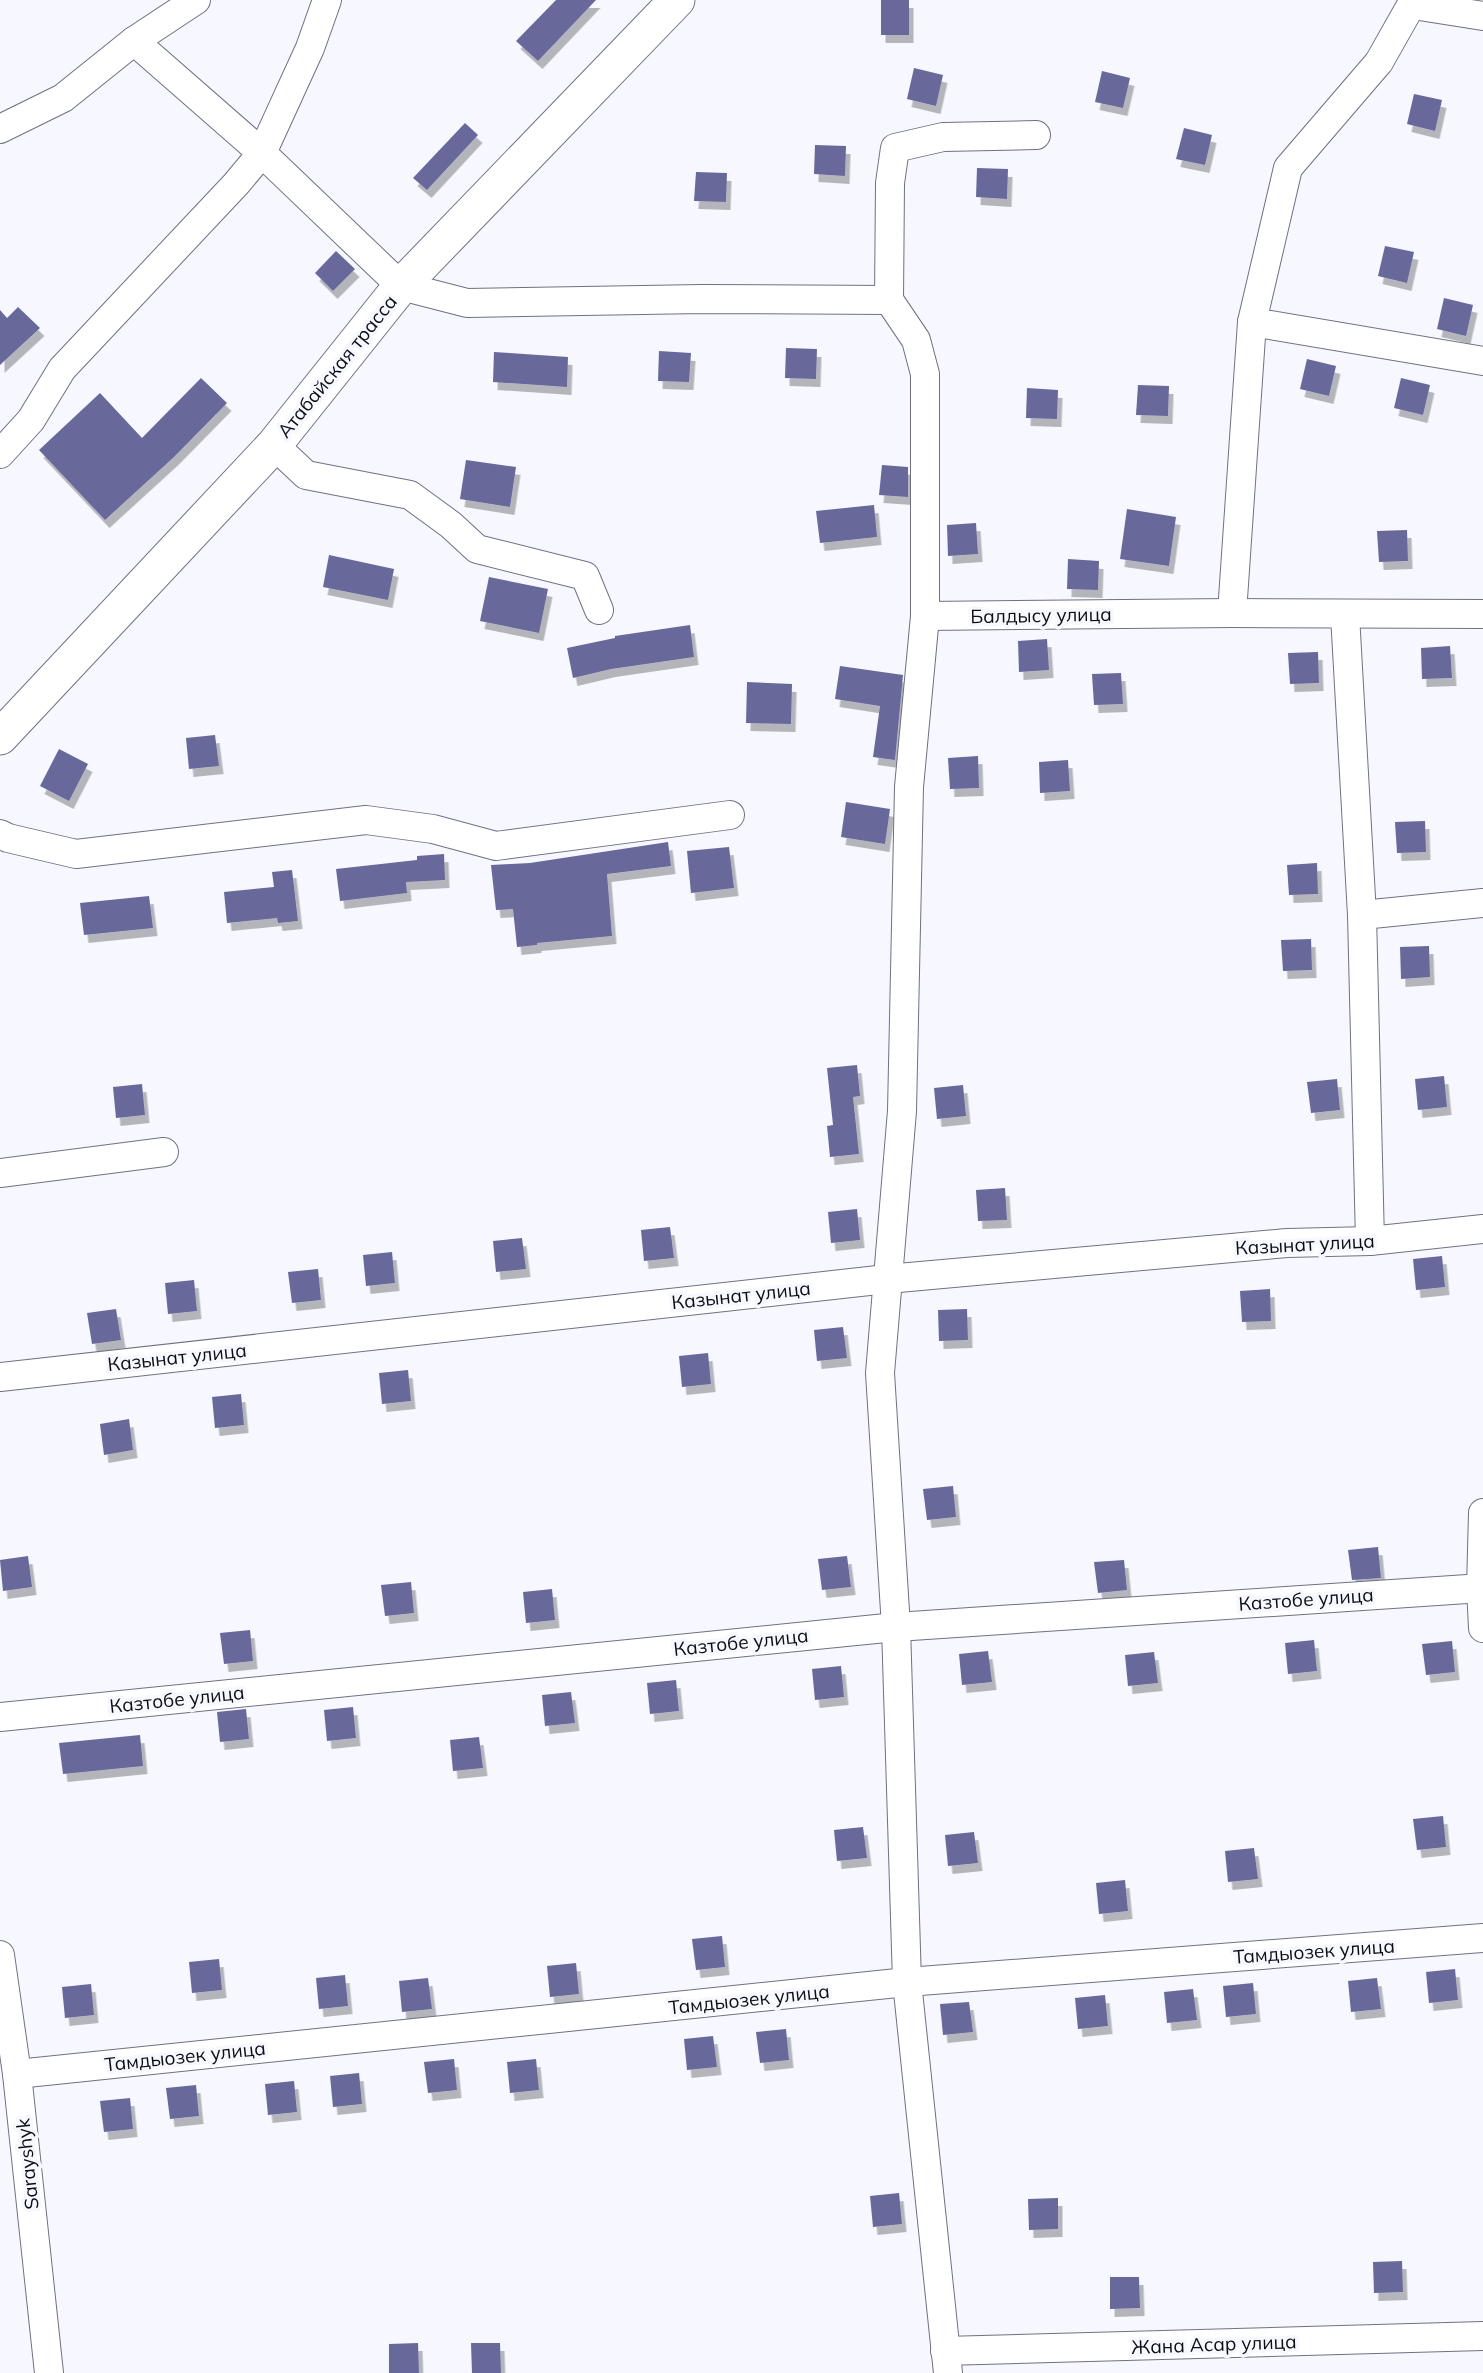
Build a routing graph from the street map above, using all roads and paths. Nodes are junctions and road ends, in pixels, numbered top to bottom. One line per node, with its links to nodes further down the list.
1 (196, 0): 6 (street)
2 (327, 0): 9 (street)
3 (677, 0): 10 (main road, Атабайская трасса)
4 (1413, 2): 5 (street); 12 (street)
5 (1483, 16)
6 (134, 41): 7 (street); 9 (street)
7 (0, 129)
8 (1036, 135): 11 (street)
9 (262, 153): 10 (street); 15 (street)
10 (401, 286): 11 (street); 14 (main road, Атабайская трасса)
11 (889, 300): 20 (street)
12 (1252, 322): 13 (street); 17 (street)
13 (1483, 361)
14 (274, 445): 16 (street); 21 (main road, Атабайская трасса)
15 (0, 454)
16 (599, 610)
17 (1232, 613): 19 (street, Балдысу улица); 20 (street, Балдысу улица)
18 (1483, 614): 19 (street, Балдысу улица)
19 (1345, 615): 25 (street)
20 (925, 616): 30 (street)
21 (0, 737)
22 (730, 815): 23 (street)
23 (0, 834)
24 (1483, 902): 25 (street)
25 (1362, 915): 29 (street)
26 (164, 1152): 27 (street)
27 (0, 1172)
28 (1483, 1229): 29 (street, Казынат улица)
29 (1370, 1241): 30 (street, Казынат улица)
30 (887, 1279): 31 (street, Казынат улица); 34 (street)
31 (0, 1377)
32 (1483, 1513): 33 (street)
33 (1482, 1588): 34 (street, Казтобе улица); 35 (street)
34 (896, 1627): 36 (street, Казтобе улица); 39 (street)
35 (1483, 1628)
36 (0, 1717)
37 (1483, 1938): 39 (street, Тамдыозек улица)
38 (0, 1955): 40 (street, Sarayshyk)
39 (907, 1982): 40 (street, Тамдыозек улица); 42 (street)
40 (17, 2074): 43 (street, Sarayshyk)
41 (1483, 2336): 42 (street, Жана Асар улица)
42 (947, 2362)
43 (50, 2373)

